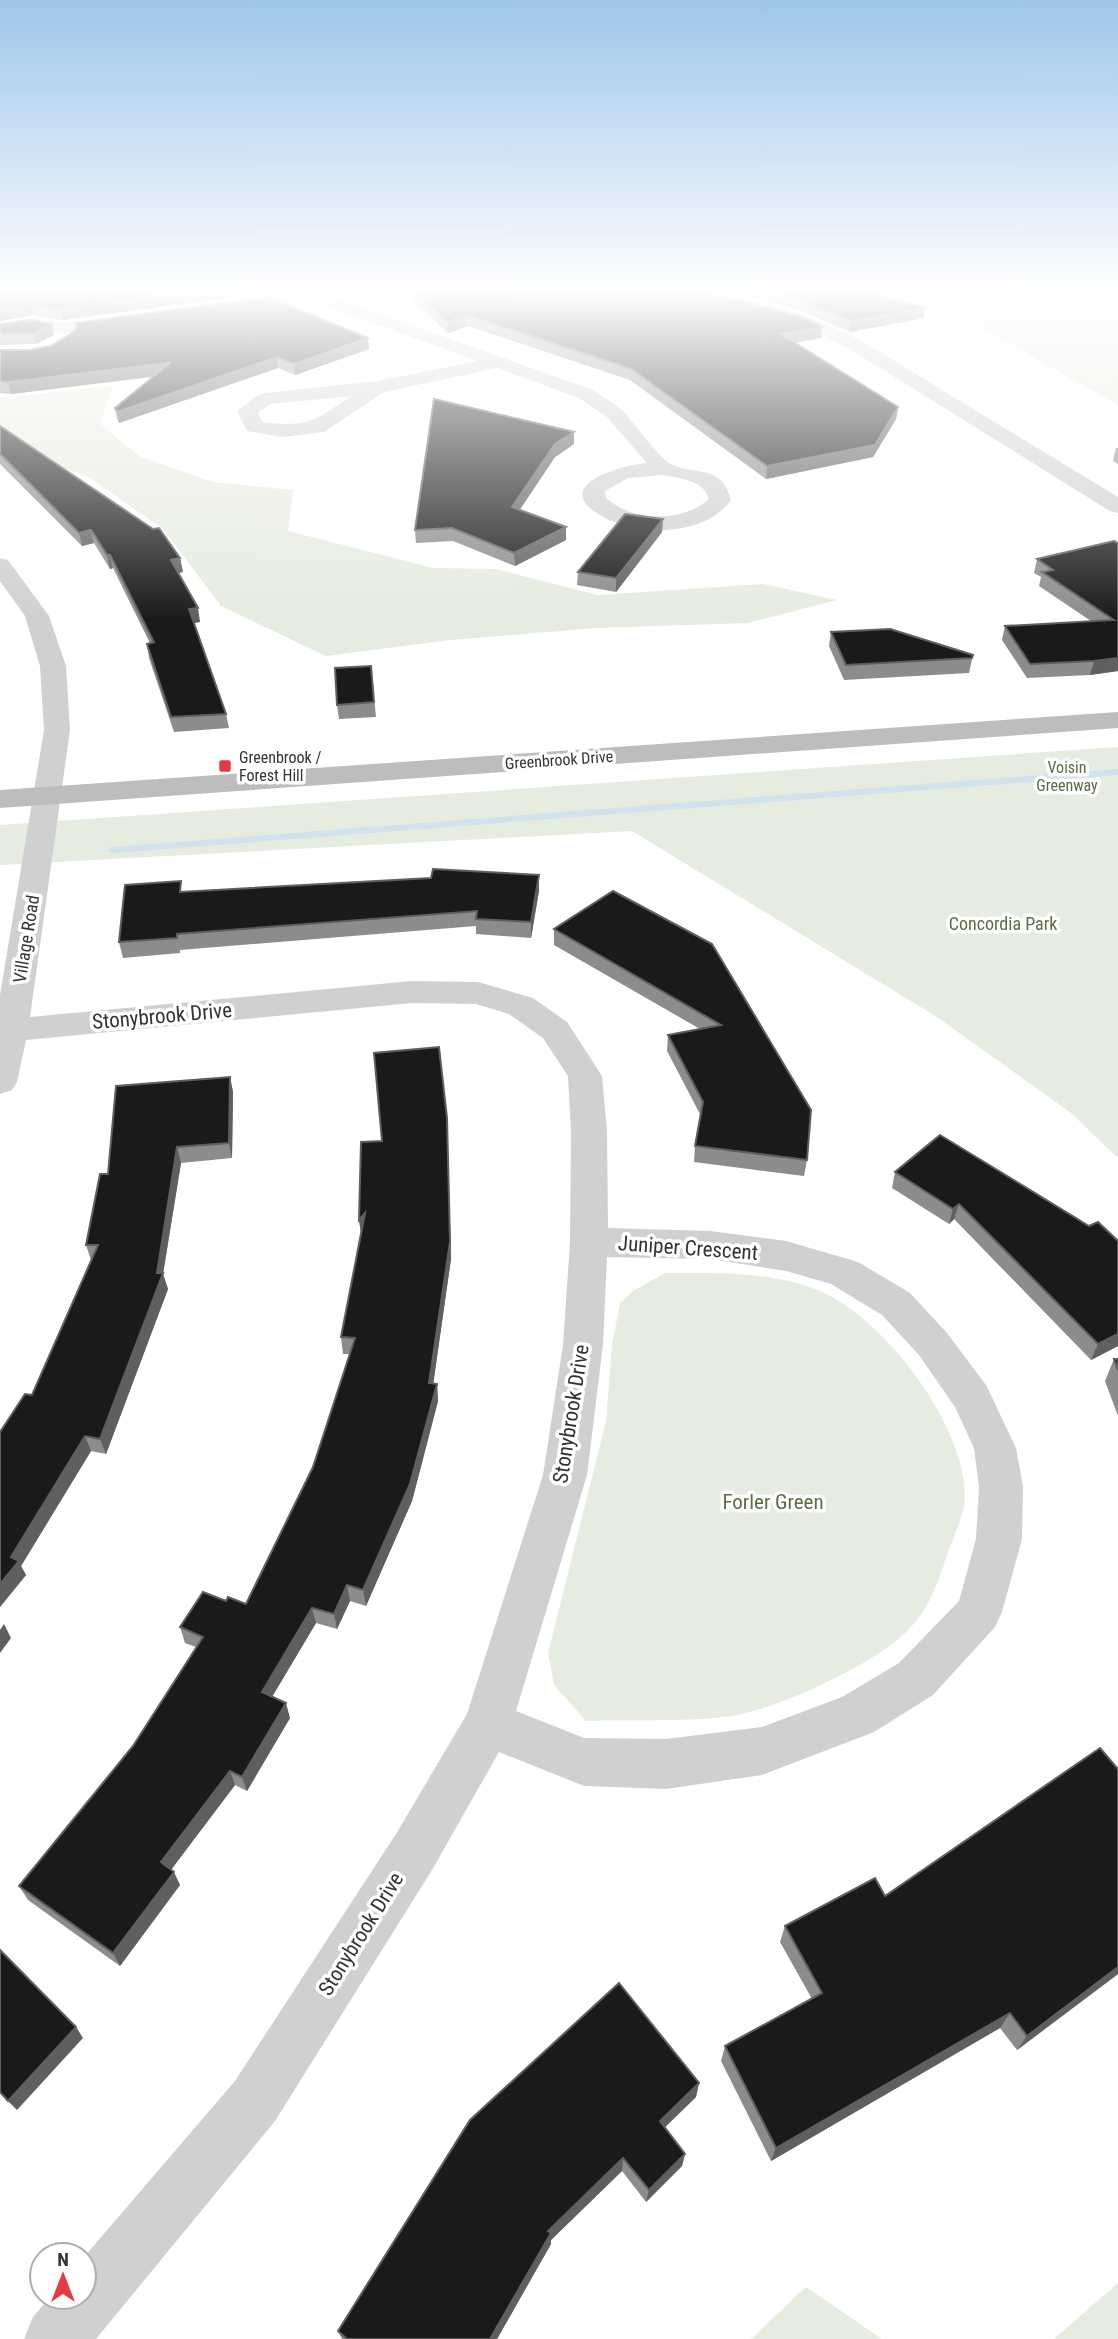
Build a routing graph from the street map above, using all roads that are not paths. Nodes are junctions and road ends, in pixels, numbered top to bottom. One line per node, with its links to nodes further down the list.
1 (263, 401): 2 (street)
2 (357, 401)
3 (597, 401): 5 (street)
4 (947, 401): 6 (street)
5 (663, 469): 5 (street)
6 (1118, 506)
7 (0, 565): 9 (street, Village Road)
8 (1118, 720): 9 (street, Greenbrook Drive)
9 (49, 796): 10 (street, Greenbrook Drive); 11 (street, Village Road)
10 (0, 799)
11 (11, 1030): 12 (street, Village Road); 13 (street, Stonybrook Drive)
12 (0, 1082)
13 (589, 1242): 14 (street, Stonybrook Drive); 14 (street, Juniper Crescent)
14 (488, 1724): 15 (street, Stonybrook Drive)
15 (55, 2339)

